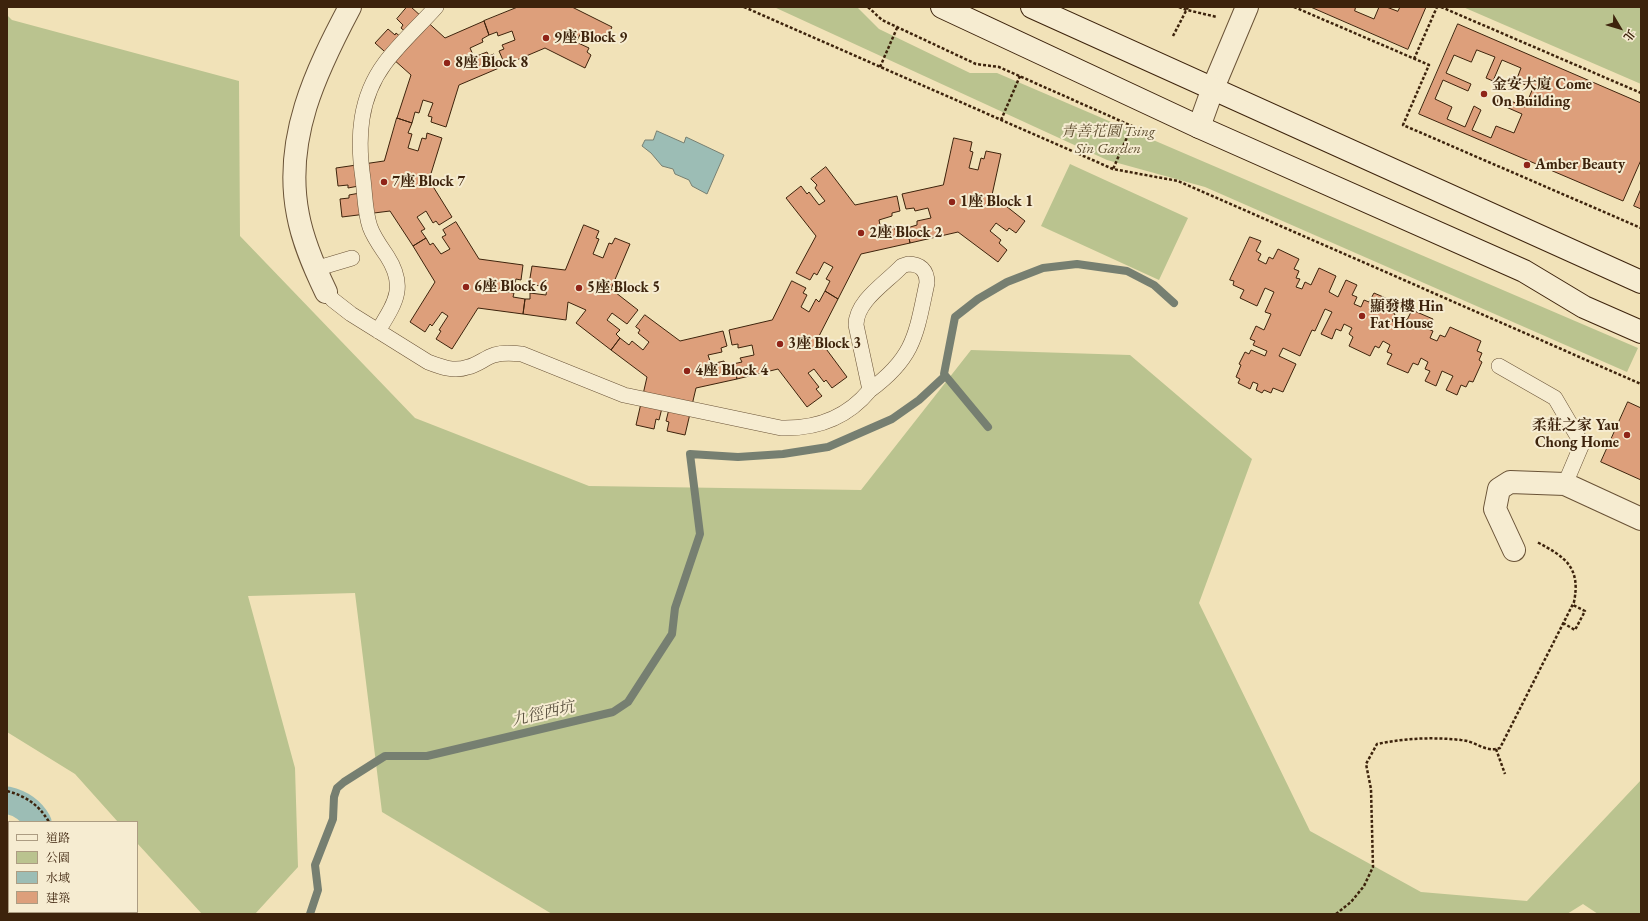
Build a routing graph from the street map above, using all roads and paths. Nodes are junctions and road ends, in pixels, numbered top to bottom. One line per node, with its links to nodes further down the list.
1 (350, 7): 29 (main road)
2 (436, 7): 32 (lane)
3 (744, 7): 15 (path)
4 (755, 7): 15 (path)
5 (868, 7): 17 (path)
6 (942, 7): 25 (main road)
7 (1032, 7): 22 (main road)
8 (1179, 7): 14 (path)
9 (1188, 7): 14 (path)
10 (1247, 7): 22 (main road)
11 (1294, 7): 19 (path)
12 (1437, 7): 19 (path)
13 (1441, 7): 23 (path)
14 (1187, 10): 16 (path); 18 (path)
15 (753, 12): 20 (path)
16 (1224, 19)
17 (897, 28): 20 (path); 21 (path)
18 (1173, 36)
19 (1414, 59): 27 (path)
20 (880, 67): 24 (path)
21 (1020, 76): 24 (path); 26 (path)
22 (1213, 88): 25 (main road); 30 (main road)
23 (1641, 93)
24 (1001, 120): 26 (path)
25 (1199, 127): 33 (main road)
26 (1113, 169): 35 (path)
27 (1641, 228)
28 (352, 258): 29 (lane)
29 (315, 269): 31 (main road)
30 (1641, 282)
31 (326, 292): 32 (lane)
32 (378, 331): 36 (lane)
33 (1641, 332)
34 (1499, 366): 37 (lane)
35 (1641, 384)
36 (870, 390): 36 (lane)
37 (1565, 484): 38 (main road); 39 (main road)
38 (1641, 519)
39 (1513, 548): 40 (path)
40 (1573, 605): 41 (path); 41 (path)
41 (1563, 623): 42 (path)
42 (1496, 749): 43 (path); 46 (path)
43 (1505, 774)
44 (7, 791): 45 (path)
45 (48, 821)
46 (1336, 914)

